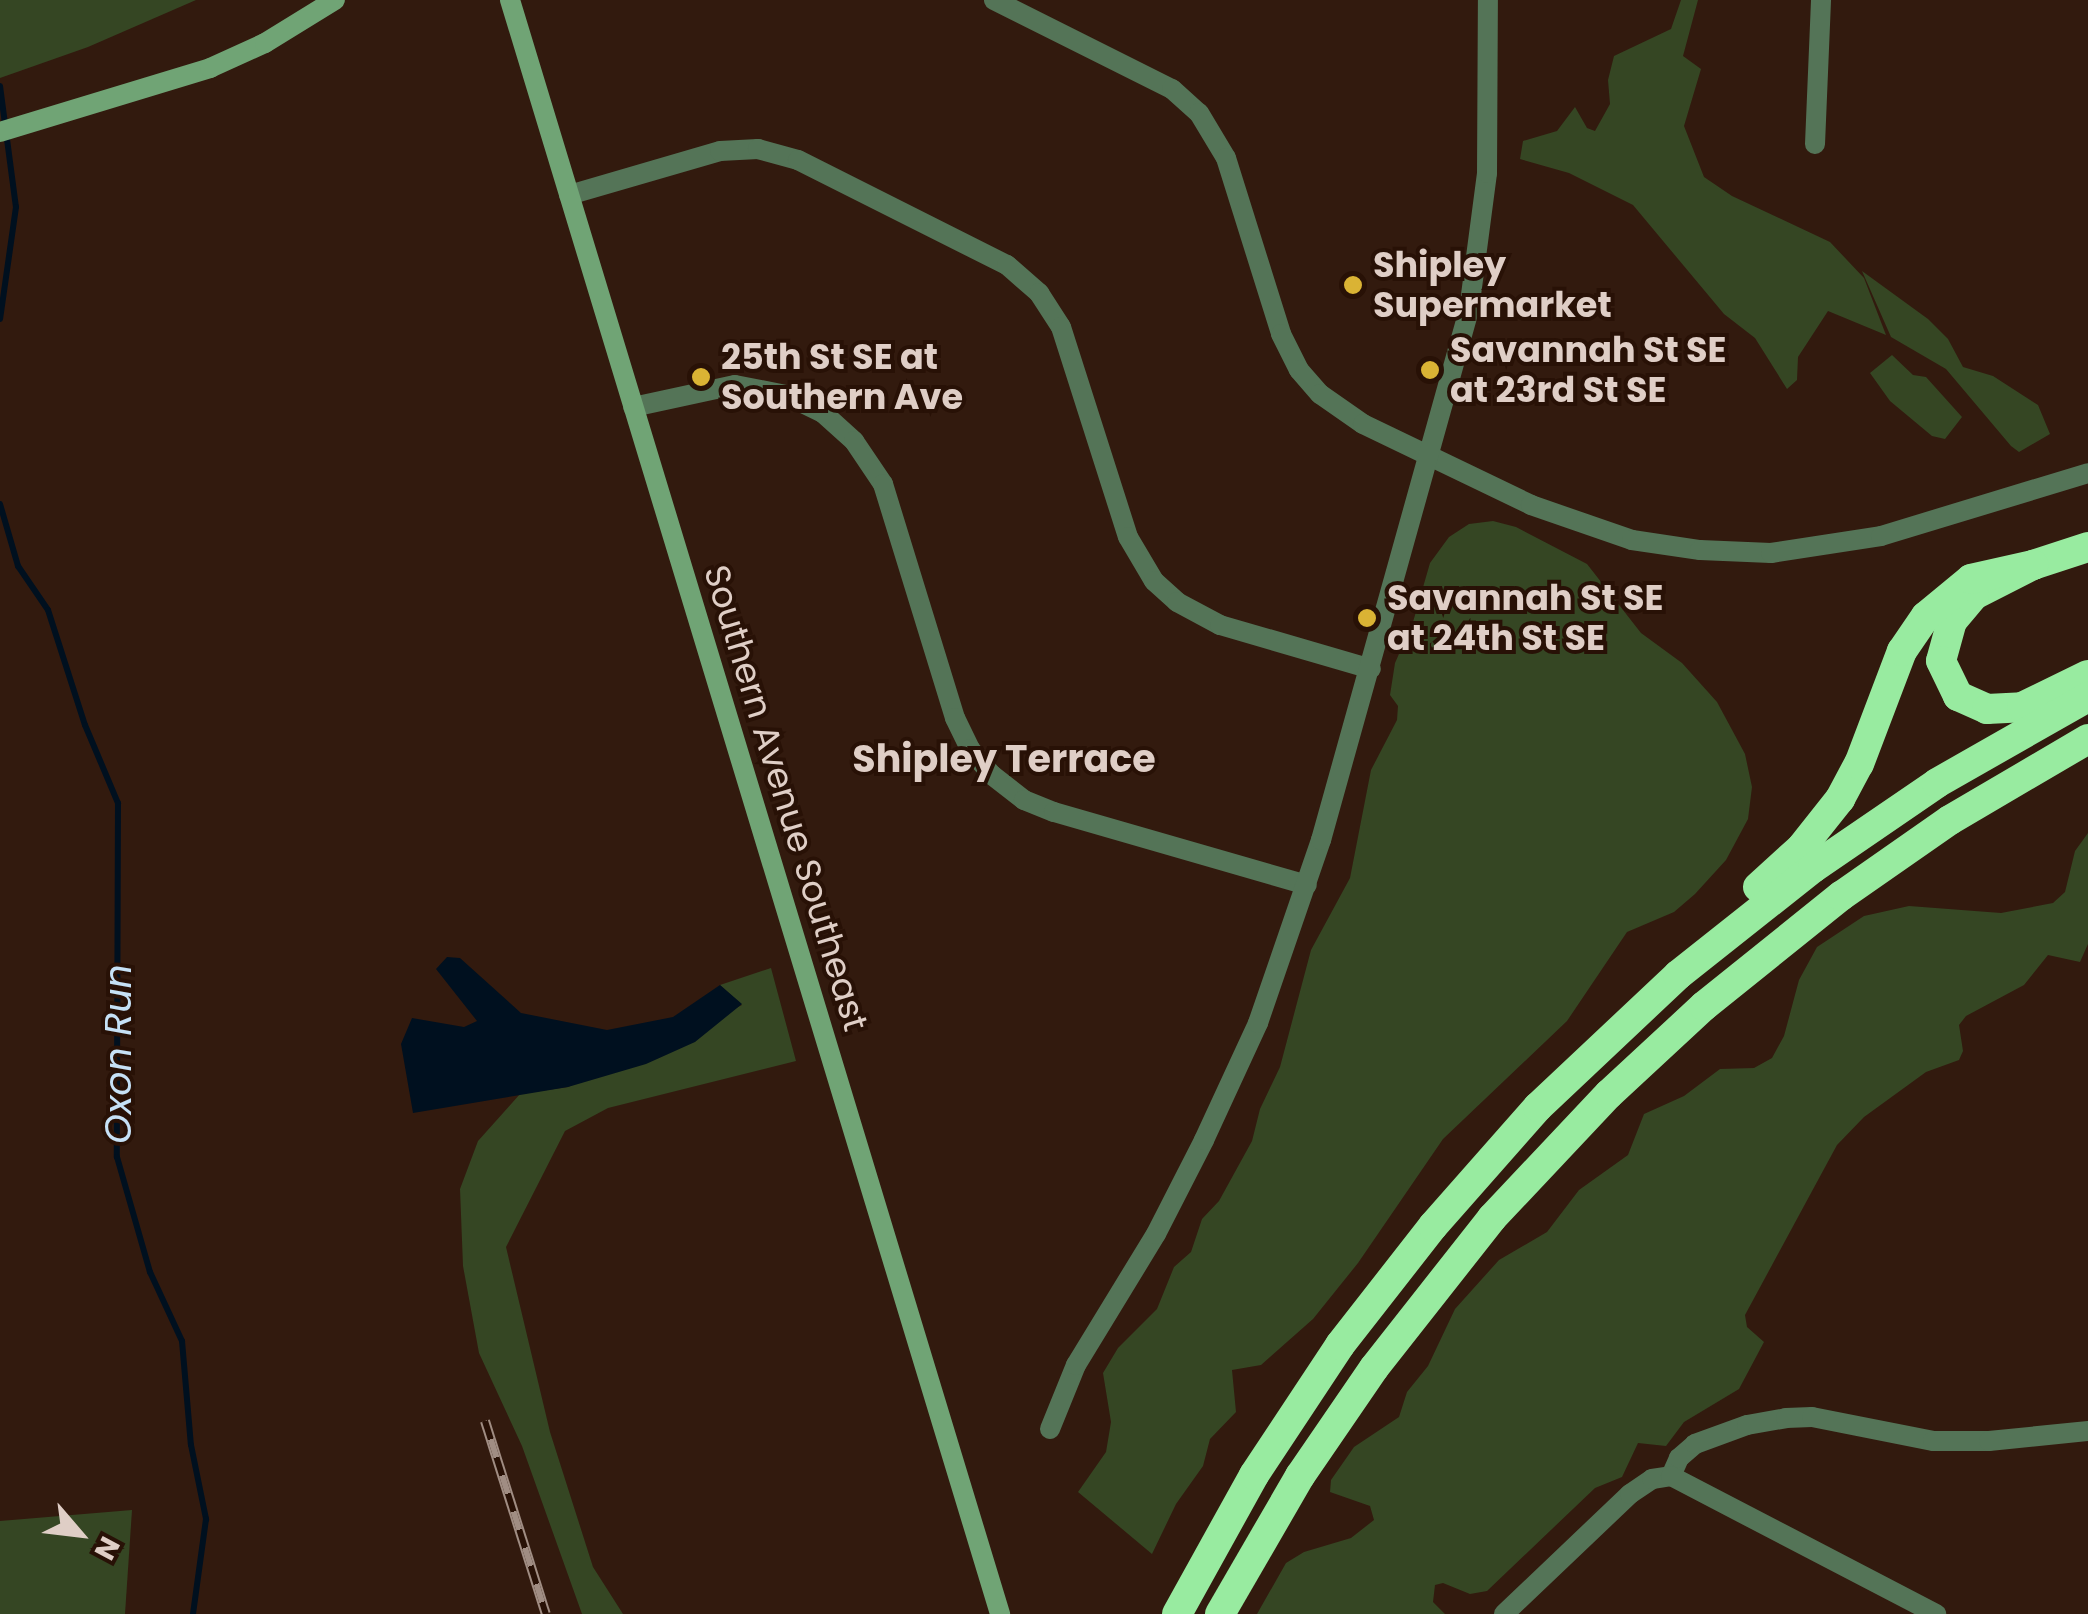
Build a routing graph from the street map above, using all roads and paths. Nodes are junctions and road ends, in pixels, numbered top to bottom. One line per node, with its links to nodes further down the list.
1 (335, 0): 6 (main road)
2 (510, 0): 8 (main road, Southern Avenue Southeast)
3 (994, 0): 10 (street)
4 (1488, 0): 10 (street)
5 (1820, 0): 7 (street)
6 (0, 132)
7 (1815, 144)
8 (570, 195): 9 (main road, Southern Avenue Southeast); 14 (street)
9 (634, 407): 18 (street); 23 (main road, Southern Avenue Southeast)
10 (1429, 457): 11 (street); 14 (street)
11 (2088, 473)
12 (2088, 547): 13 (highway)
13 (2034, 565): 15 (highway); 19 (highway)
14 (1371, 669): 18 (street)
15 (2088, 675)
16 (2088, 697): 19 (highway)
17 (2088, 739): 25 (highway)
18 (1307, 885): 20 (street)
19 (1538, 1108): 24 (highway)
20 (1050, 1429)
21 (2088, 1431): 22 (street)
22 (1662, 1477): 26 (street); 27 (street)
23 (1000, 1614)
24 (1176, 1614)
25 (1220, 1614)
26 (1504, 1614)
27 (1936, 1614)

